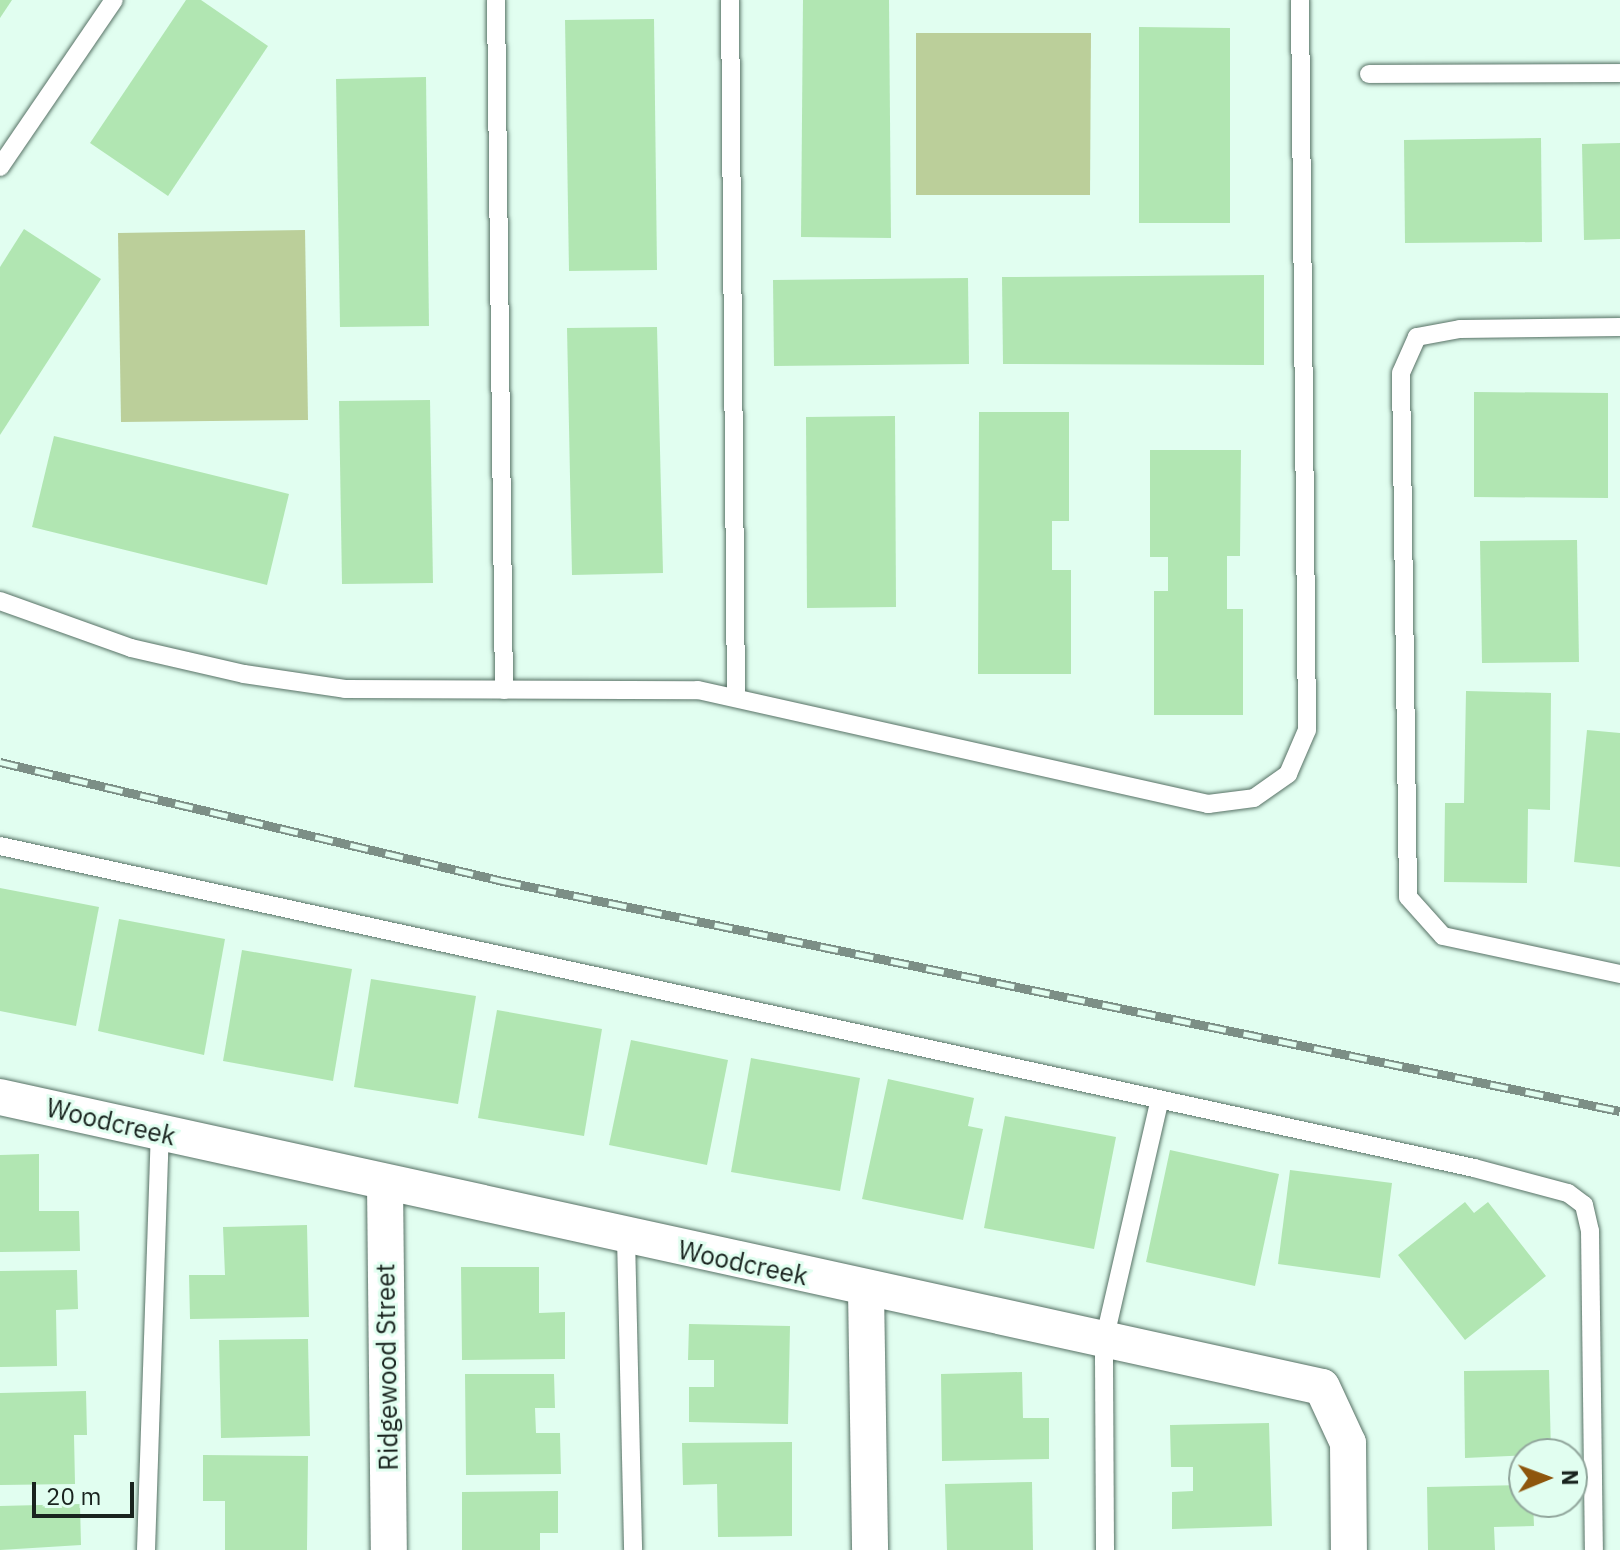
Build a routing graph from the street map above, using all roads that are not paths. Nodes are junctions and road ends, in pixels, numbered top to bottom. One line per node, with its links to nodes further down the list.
1 (114, 0): 7 (lane)
2 (496, 0): 10 (lane)
3 (730, 0): 11 (lane)
4 (1300, 0): 11 (lane)
5 (1620, 73): 6 (lane)
6 (1369, 74)
7 (0, 167)
8 (1620, 327): 13 (lane)
9 (0, 601): 10 (lane)
10 (504, 690): 11 (lane)
11 (736, 697)
12 (0, 846): 15 (lane)
13 (1620, 974)
14 (0, 1097): 16 (street, Woodcreek)
15 (1159, 1102): 20 (lane); 27 (lane)
16 (160, 1133): 17 (street, Woodcreek); 21 (lane)
17 (385, 1184): 18 (street, Woodcreek); 22 (street, Ridgewood Street)
18 (626, 1237): 19 (street, Woodcreek); 23 (lane)
19 (866, 1290): 20 (street, Woodcreek); 24 (street)
20 (1104, 1341): 25 (lane); 26 (street, Woodcreek)
21 (146, 1550)
22 (389, 1550)
23 (633, 1550)
24 (870, 1550)
25 (1105, 1550)
26 (1349, 1550)
27 (1594, 1550)

